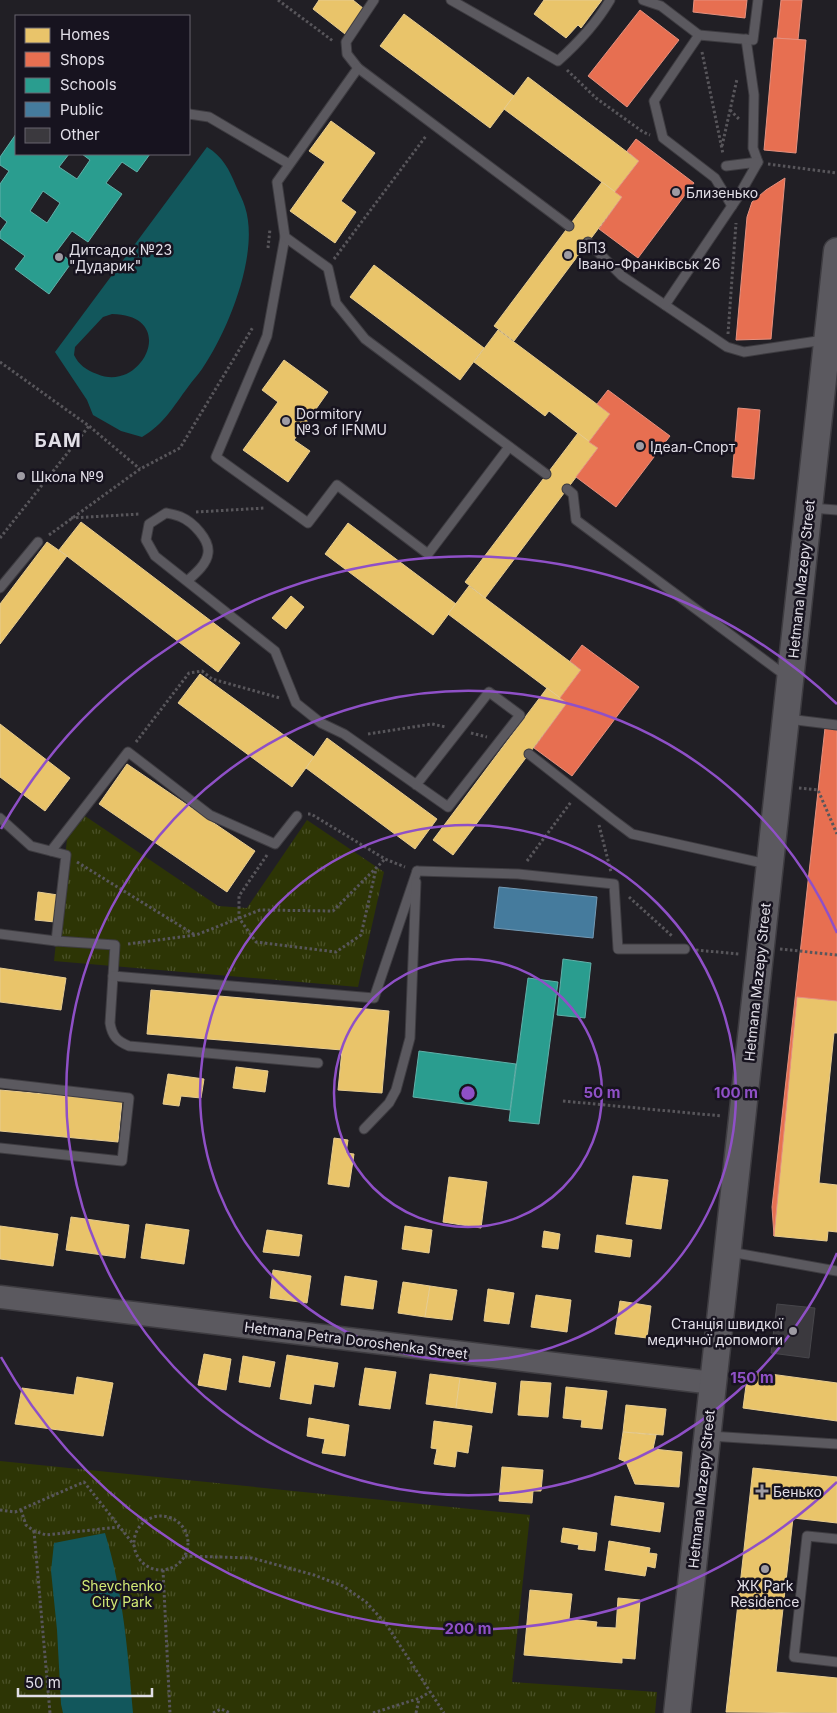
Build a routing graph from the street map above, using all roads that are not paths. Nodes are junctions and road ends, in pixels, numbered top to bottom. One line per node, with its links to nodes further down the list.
1 (374, 0): 8 (lane)
2 (451, 0): 3 (lane)
3 (610, 0)
4 (643, 0): 6 (lane)
5 (758, 0): 7 (lane)
6 (699, 35): 7 (lane); 13 (lane)
7 (746, 39): 10 (lane)
8 (358, 68): 11 (lane); 14 (lane)
9 (190, 114): 11 (lane)
10 (758, 162): 12 (lane); 13 (lane)
11 (290, 164): 15 (lane)
12 (726, 166)
13 (732, 206): 18 (lane)
14 (569, 226)
15 (285, 237): 20 (lane); 20 (lane)
16 (588, 242): 18 (lane)
17 (837, 250): 19 (main road, Hetmana Mazepy Street)
18 (665, 305): 19 (lane)
19 (832, 340): 23 (main road, Hetmana Mazepy Street)
20 (510, 447): 21 (lane)
21 (546, 474)
22 (567, 490): 28 (lane)
23 (809, 508): 24 (lane); 28 (main road, Hetmana Mazepy Street)
24 (837, 510)
25 (38, 542): 27 (lane)
26 (188, 581): 26 (lane); 31 (lane)
27 (0, 588)
28 (790, 698): 29 (lane); 35 (main road, Hetmana Mazepy Street)
29 (837, 725)
30 (529, 754): 35 (lane)
31 (416, 785): 31 (lane)
32 (297, 816): 34 (lane)
33 (0, 818): 34 (lane)
34 (51, 851): 38 (lane)
35 (770, 864): 45 (main road, Hetmana Mazepy Street)
36 (416, 871): 39 (lane); 40 (lane); 43 (lane)
37 (0, 934): 38 (lane)
38 (56, 941): 40 (lane)
39 (685, 949)
40 (113, 976): 41 (lane)
41 (318, 1063)
42 (0, 1083): 44 (lane)
43 (364, 1129)
44 (0, 1148)
45 (727, 1251): 46 (lane); 48 (main road, Hetmana Mazepy Street)
46 (837, 1271)
47 (0, 1297): 48 (street, Hetmana Petra Doroshenka Street)
48 (713, 1383): 49 (main road, Hetmana Mazepy Street)
49 (707, 1436): 50 (lane); 53 (main road, Hetmana Mazepy Street)
50 (837, 1444)
51 (837, 1539): 52 (lane)
52 (837, 1662)
53 (677, 1713)

